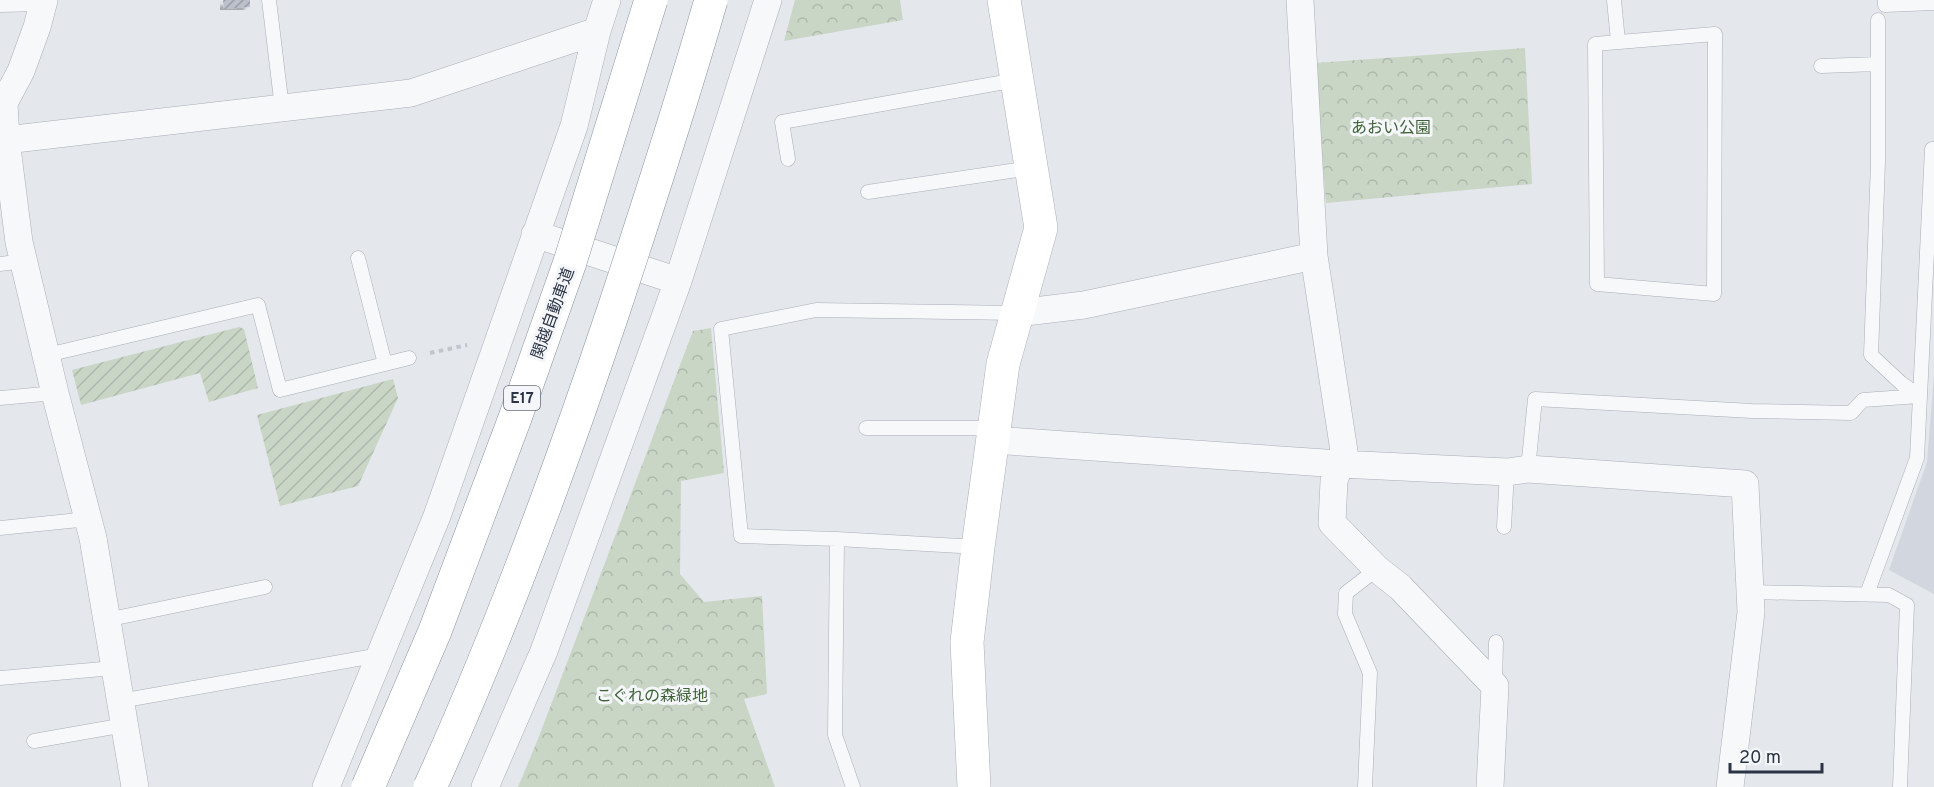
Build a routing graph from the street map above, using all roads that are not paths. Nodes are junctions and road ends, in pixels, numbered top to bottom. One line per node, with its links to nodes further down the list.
1 (269, 0): 20 (lane)
2 (607, 0): 14 (street)
3 (651, 0): 61 (main road, 関越自動車道 / E17, bridge)
4 (711, 0): 62 (main road, bridge)
5 (768, 0): 30 (street)
6 (1004, 0): 18 (main road)
7 (1300, 0): 27 (street)
8 (1614, 0): 15 (lane)
9 (1886, 0): 11 (lane)
10 (43, 2): 12 (lane); 19 (street)
11 (1934, 3)
12 (0, 5)
13 (1878, 20): 16 (lane)
14 (597, 31): 20 (street); 26 (street)
15 (1618, 41): 15 (lane)
16 (1878, 64): 17 (lane); 36 (lane)
17 (1821, 66)
18 (1016, 80): 23 (lane); 24 (main road)
19 (2, 103): 21 (street)
20 (282, 108): 21 (street)
21 (6, 140): 29 (street)
22 (1934, 149): 36 (lane)
23 (788, 159)
24 (1031, 168): 25 (lane); 31 (main road)
25 (868, 192)
26 (536, 234): 30 (street); 53 (street)
27 (1314, 256): 31 (street); 40 (street)
28 (358, 258): 34 (lane)
29 (12, 262): 32 (street)
30 (678, 281): 63 (street)
31 (1017, 313): 39 (main road); 45 (lane)
32 (47, 355): 34 (lane); 35 (street)
33 (409, 357): 34 (lane)
34 (385, 364)
35 (55, 393): 37 (lane); 42 (street)
36 (1919, 396): 41 (lane); 50 (lane)
37 (0, 398)
38 (866, 429): 39 (lane)
39 (993, 434): 40 (street); 46 (main road)
40 (1340, 464): 41 (street); 47 (street)
41 (1517, 470): 43 (lane); 49 (street)
42 (89, 519): 44 (lane); 51 (street)
43 (1504, 527)
44 (0, 528)
45 (837, 538): 46 (lane); 64 (lane)
46 (978, 547): 65 (main road)
47 (1377, 569): 56 (street); 66 (lane)
48 (265, 587): 51 (lane)
49 (1751, 592): 50 (lane); 68 (street)
50 (1867, 594): 69 (lane)
51 (106, 620): 54 (street)
52 (1496, 642): 56 (lane)
53 (380, 655): 57 (lane); 60 (street)
54 (114, 668): 55 (lane); 57 (street)
55 (0, 678)
56 (1495, 686): 67 (street)
57 (123, 713): 58 (lane); 59 (street)
58 (34, 741)
59 (135, 787)
60 (326, 787)
61 (368, 787)
62 (430, 787)
63 (485, 787)
64 (853, 787)
65 (974, 787)
66 (1365, 787)
67 (1490, 787)
68 (1730, 787)
69 (1900, 787)

